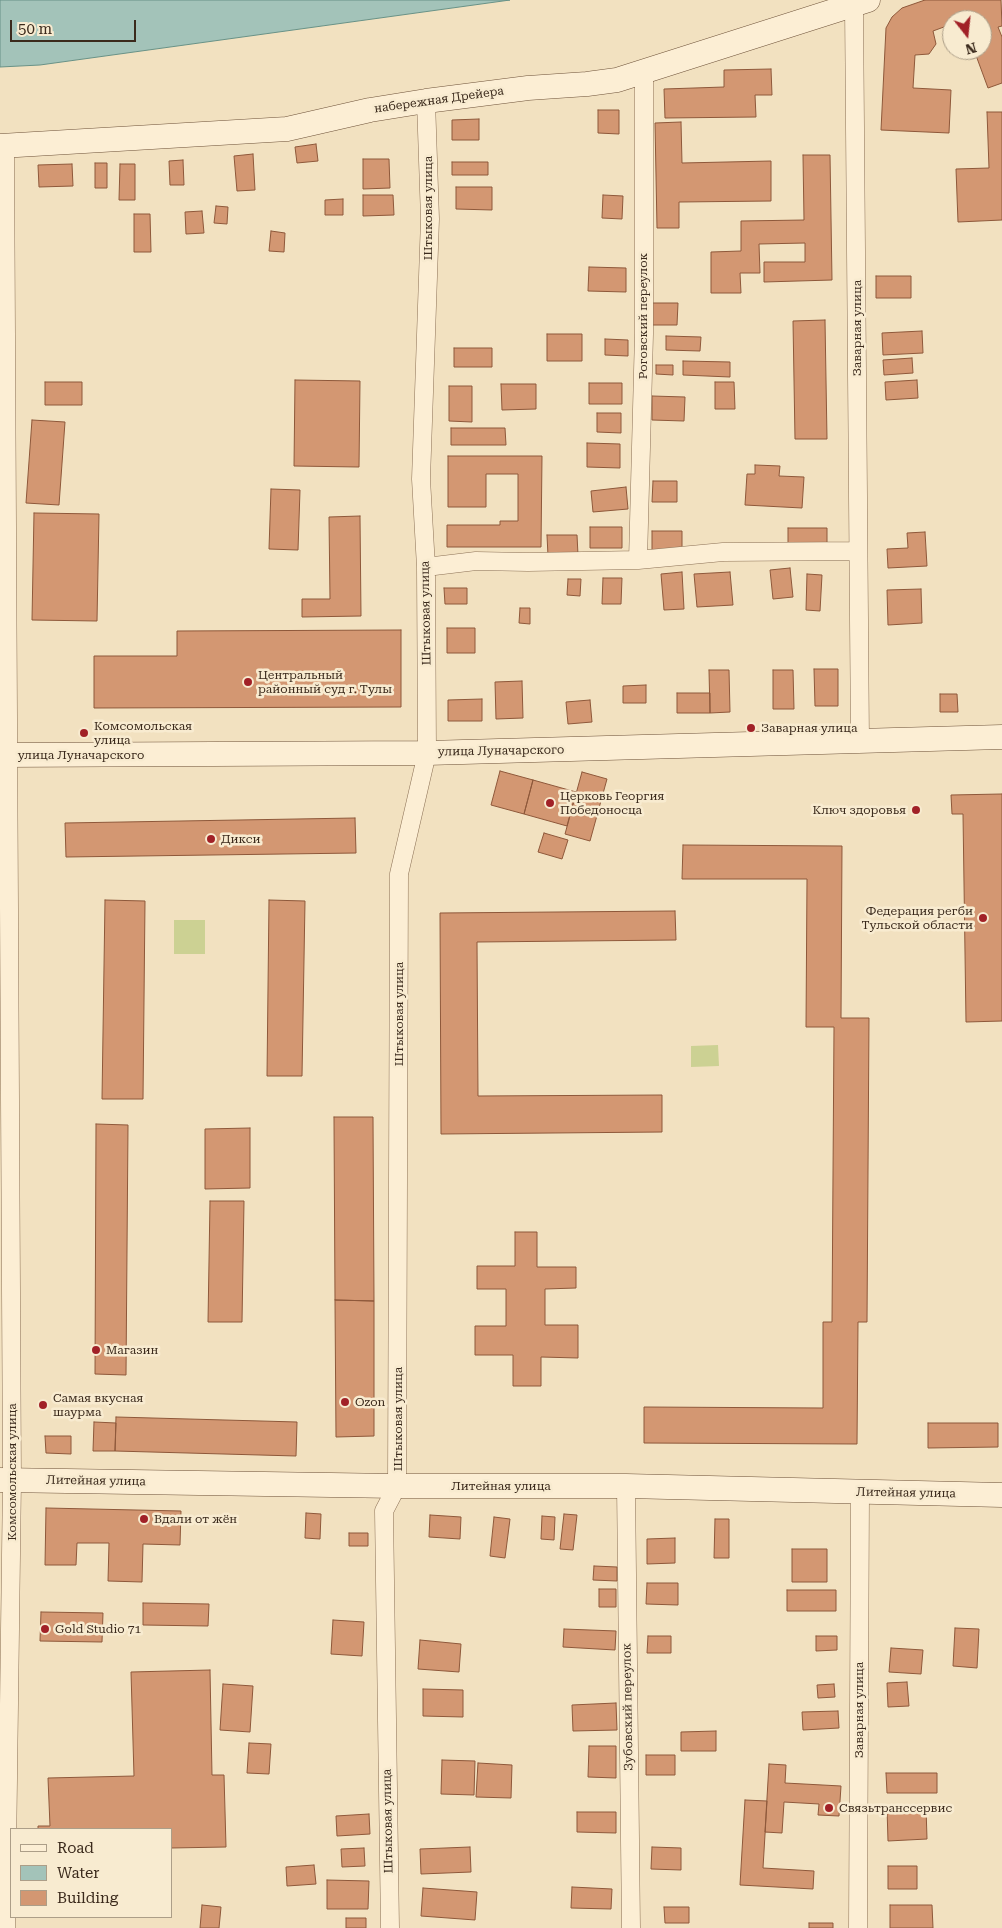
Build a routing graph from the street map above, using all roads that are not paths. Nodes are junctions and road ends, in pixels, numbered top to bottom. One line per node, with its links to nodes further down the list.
1 (861, 2): 2 (main road, набережная Дрейера); 5 (street, Заварная улица)
2 (644, 71): 3 (main road, набережная Дрейера); 6 (street, Роговский переулок)
3 (426, 101): 4 (main road, набережная Дрейера); 7 (street, Штыковая улица)
4 (3, 146): 11 (street, Комсомольская улица)
5 (858, 551): 6 (street); 9 (street, Заварная улица)
6 (638, 560): 7 (street)
7 (426, 567): 10 (street, Штыковая улица)
8 (1002, 737): 9 (main road, улица Луначарского)
9 (860, 742): 10 (main road, улица Луначарского)
10 (427, 752): 11 (main road, улица Луначарского); 13 (street, Штыковая улица)
11 (4, 755): 12 (street, Комсомольская улица)
12 (6, 1480): 13 (main road, Литейная улица); 17 (street, Комсомольская улица)
13 (397, 1486): 14 (main road, Литейная улица); 18 (street, Штыковая улица)
14 (626, 1486): 15 (main road, Литейная улица); 19 (street, Зубовский переулок)
15 (860, 1492): 16 (main road, Литейная улица); 20 (street, Заварная улица)
16 (1002, 1495)
17 (6, 1928)
18 (390, 1928)
19 (630, 1928)
20 (858, 1928)

